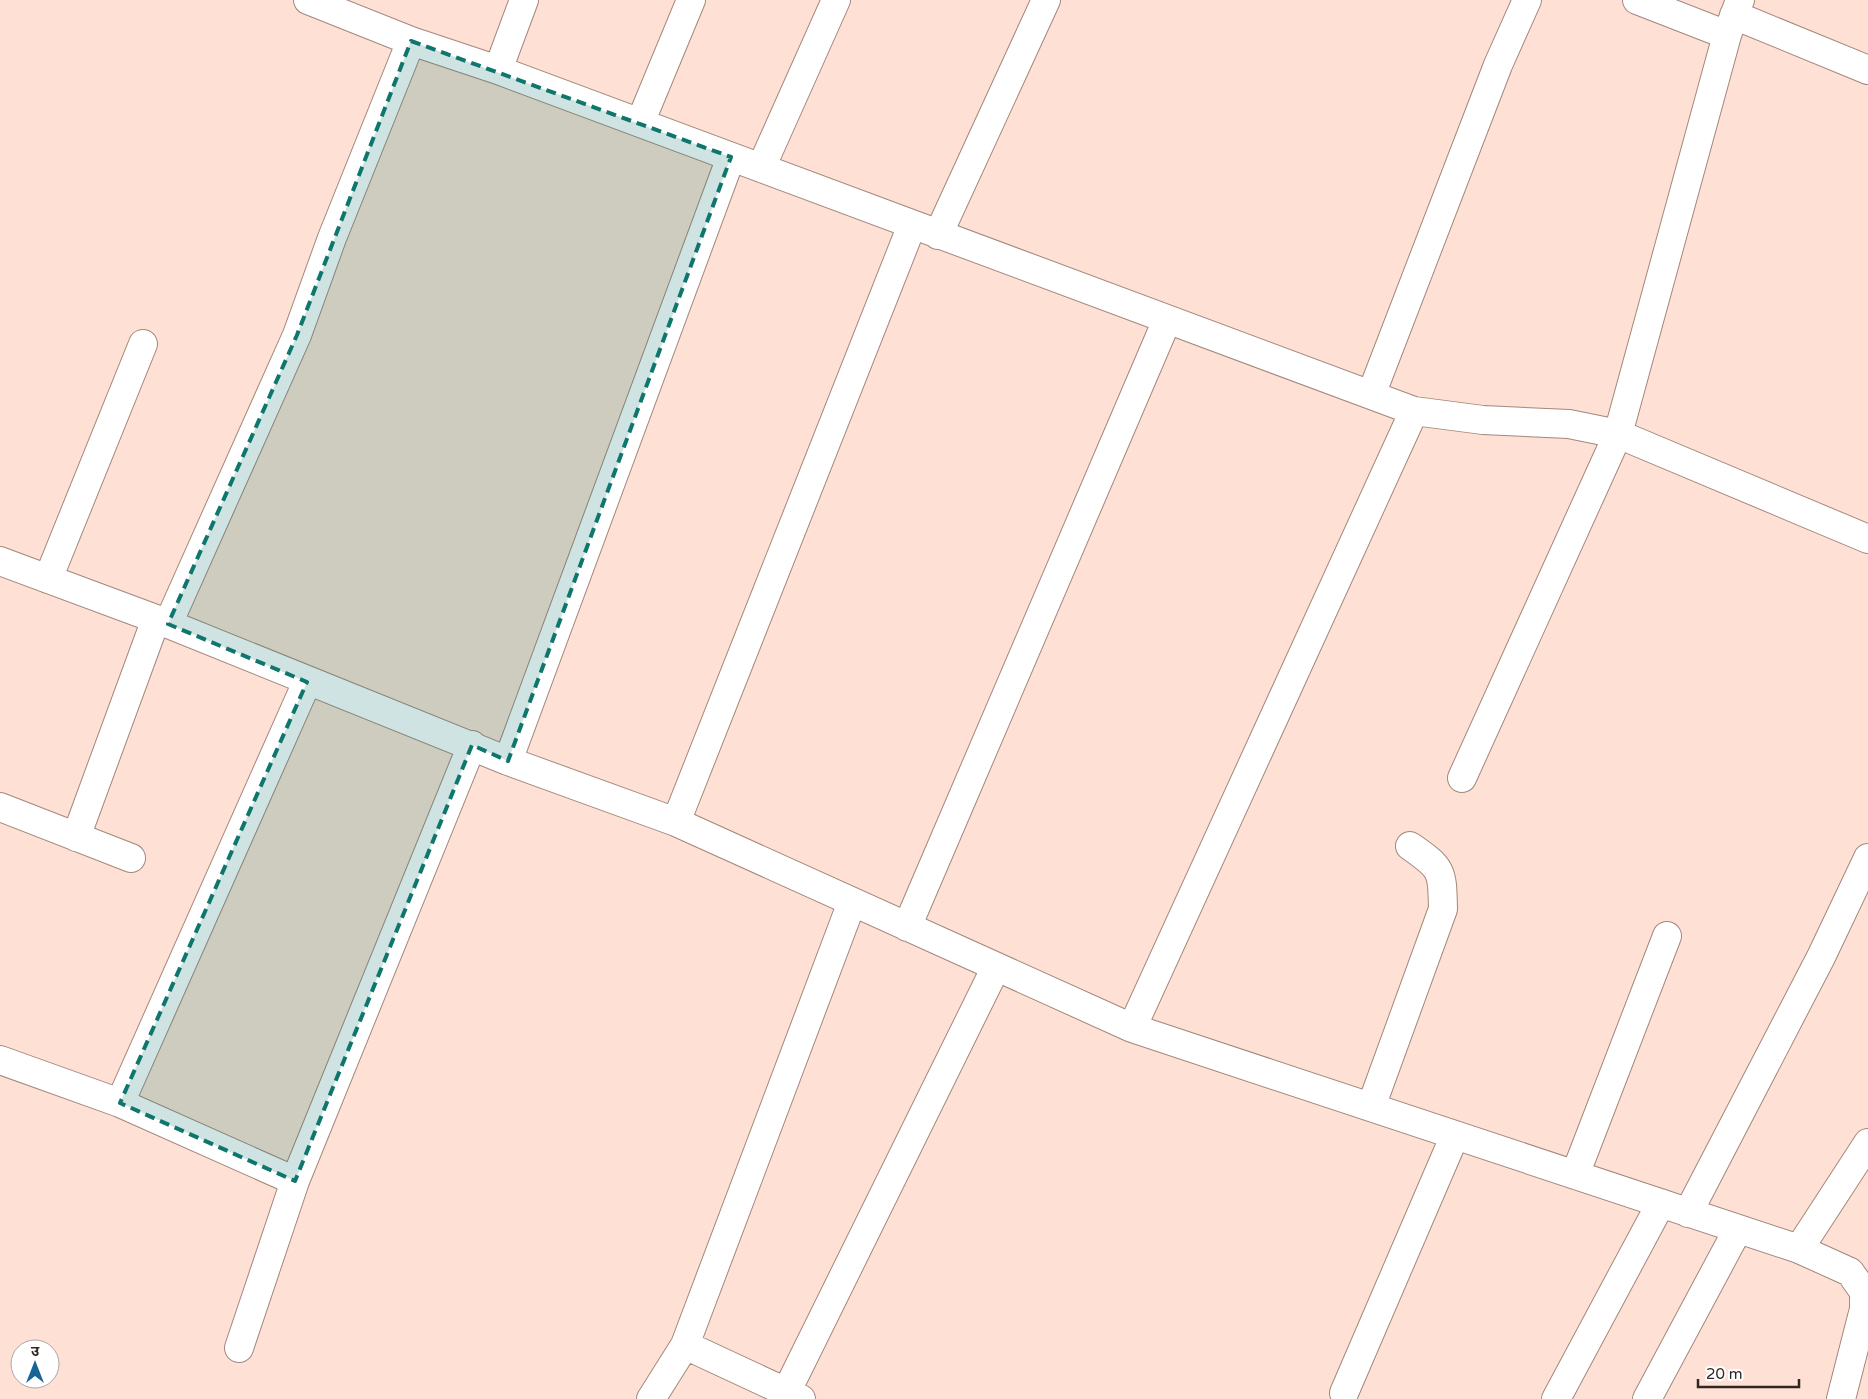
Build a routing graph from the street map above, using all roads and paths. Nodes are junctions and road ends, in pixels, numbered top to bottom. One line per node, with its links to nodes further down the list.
1 (308, 0): 9 (street)
2 (524, 0): 10 (street)
3 (691, 0): 12 (street)
4 (836, 0): 14 (street)
5 (1046, 0): 16 (street)
6 (1527, 0): 19 (street)
7 (1637, 0): 8 (street)
8 (1734, 17): 11 (street); 21 (street)
9 (411, 41): 10 (street); 25 (street)
10 (498, 70): 12 (street)
11 (1868, 70)
12 (640, 123): 13 (street)
13 (731, 157): 14 (street); 28 (street)
14 (761, 168): 15 (street)
15 (912, 225): 16 (street); 31 (street)
16 (938, 235): 17 (street)
17 (1167, 320): 19 (street); 37 (street)
18 (143, 344): 24 (street)
19 (1371, 395): 20 (street)
20 (1414, 411): 21 (street); 40 (street)
21 (1618, 434): 22 (street); 29 (street)
22 (1868, 539)
23 (0, 561): 24 (street)
24 (48, 579): 25 (street)
25 (162, 622): 26 (street); 32 (street)
26 (307, 682): 27 (street); 42 (street)
27 (472, 745): 28 (street); 48 (street)
28 (508, 761): 31 (street)
29 (1462, 778)
30 (0, 807): 32 (street)
31 (676, 822): 36 (street)
32 (76, 837): 34 (street)
33 (1410, 846): 43 (street)
34 (131, 858)
35 (1868, 858): 50 (street)
36 (852, 902): 37 (street); 53 (street)
37 (906, 927): 39 (street)
38 (1667, 936): 47 (street)
39 (996, 967): 40 (street); 57 (street)
40 (1132, 1028): 43 (street)
41 (0, 1060): 42 (street)
42 (120, 1103): 48 (street)
43 (1371, 1107): 44 (street)
44 (1455, 1135): 47 (street); 56 (street)
45 (1868, 1143): 46 (street)
46 (1860, 1172): 52 (street)
47 (1575, 1175): 49 (street)
48 (295, 1181): 54 (street)
49 (1661, 1203): 50 (street); 59 (street)
50 (1688, 1213): 51 (street)
51 (1738, 1229): 52 (street); 60 (street)
52 (1799, 1249): 55 (street)
53 (685, 1345): 57 (street); 58 (street)
54 (239, 1348)
55 (1861, 1352): 61 (street)
56 (1344, 1393)
57 (790, 1397)
58 (651, 1399)
59 (1556, 1399)
60 (1647, 1399)
61 (1841, 1399)

